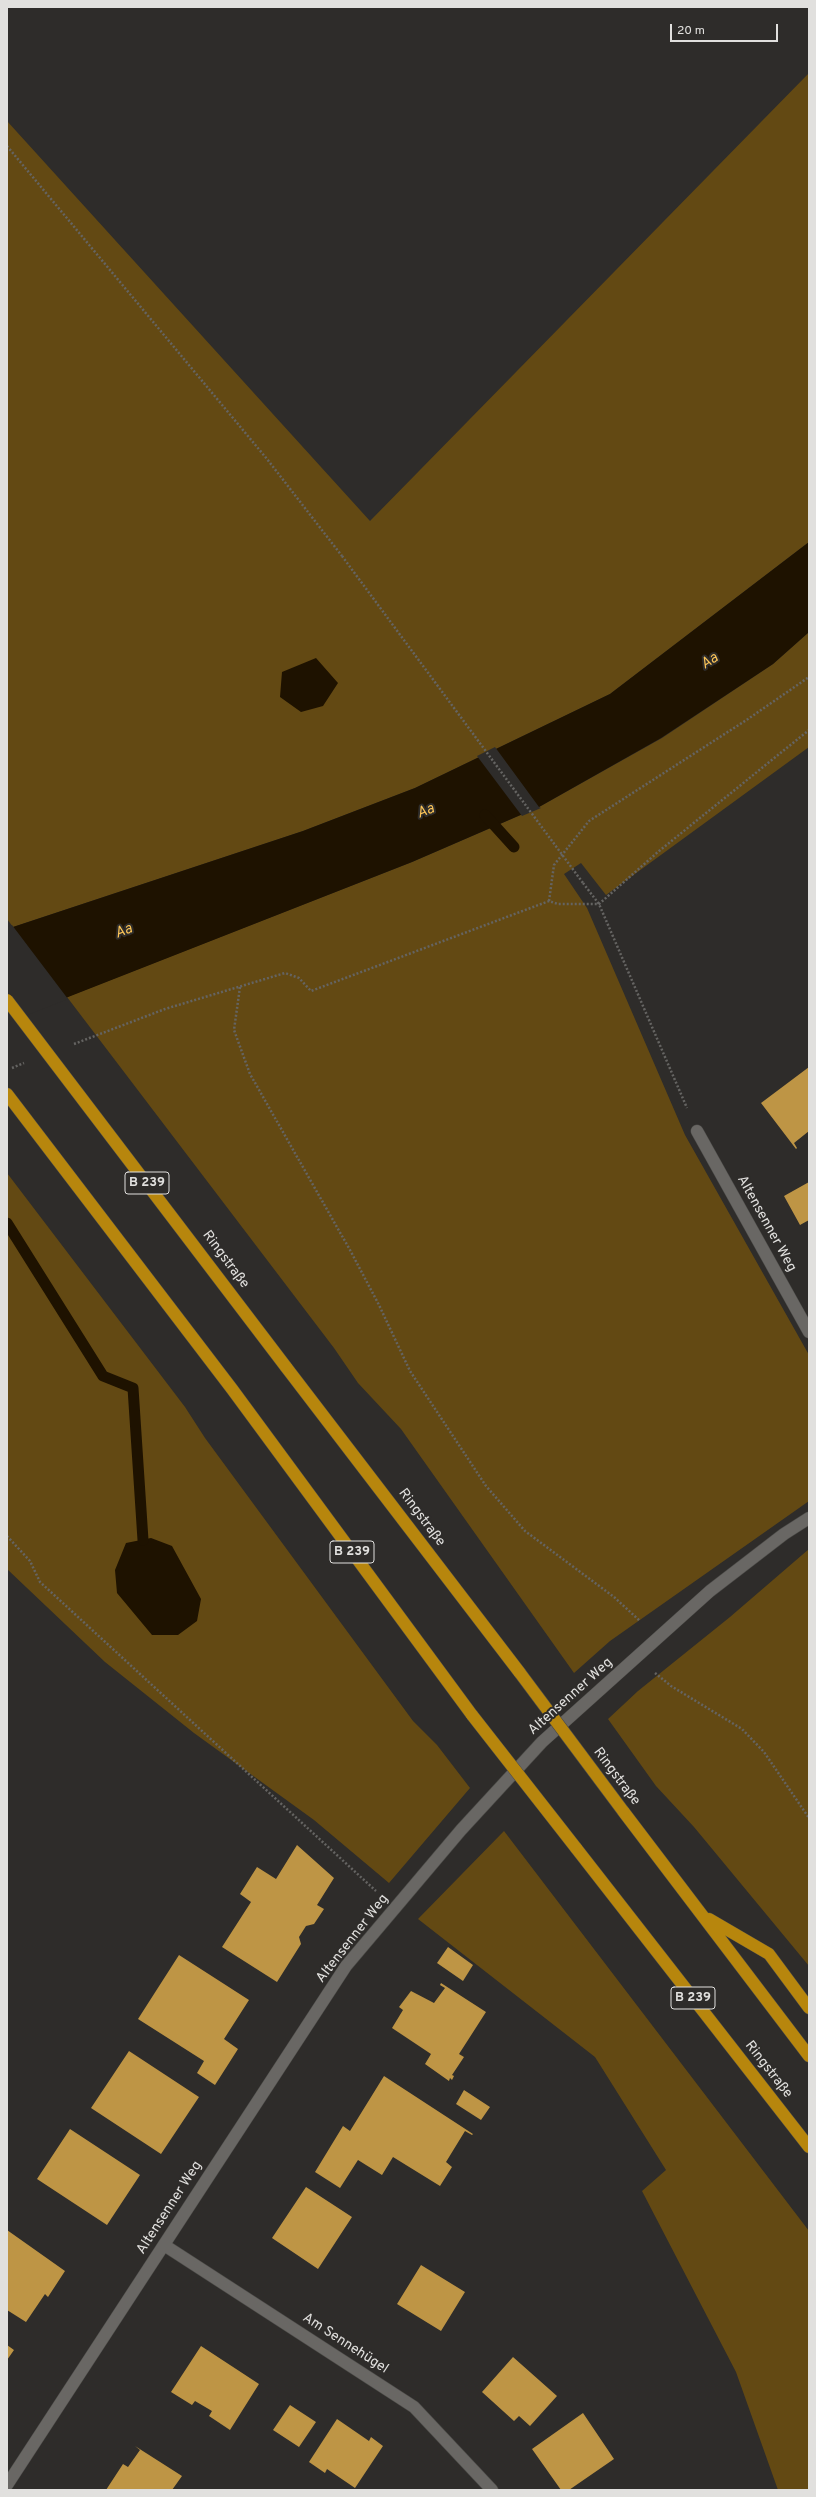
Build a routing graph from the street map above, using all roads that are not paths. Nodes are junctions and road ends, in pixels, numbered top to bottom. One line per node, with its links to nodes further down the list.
1 (7, 1000): 6 (highway, Ringstraße / B 239, bridge)
2 (7, 1094): 9 (highway, Ringstraße / B 239, bridge)
3 (697, 1131): 4 (street, Altensenner Weg)
4 (809, 1332)
5 (809, 1518): 10 (street, Altensenner Weg)
6 (703, 1915): 7 (highway); 8 (highway, Ringstraße / B 239)
7 (809, 2008)
8 (809, 2056)
9 (809, 2147)
10 (164, 2245): 11 (street, Altensenner Weg); 12 (street, Am Sennehügel)
11 (7, 2485)
12 (492, 2490)

